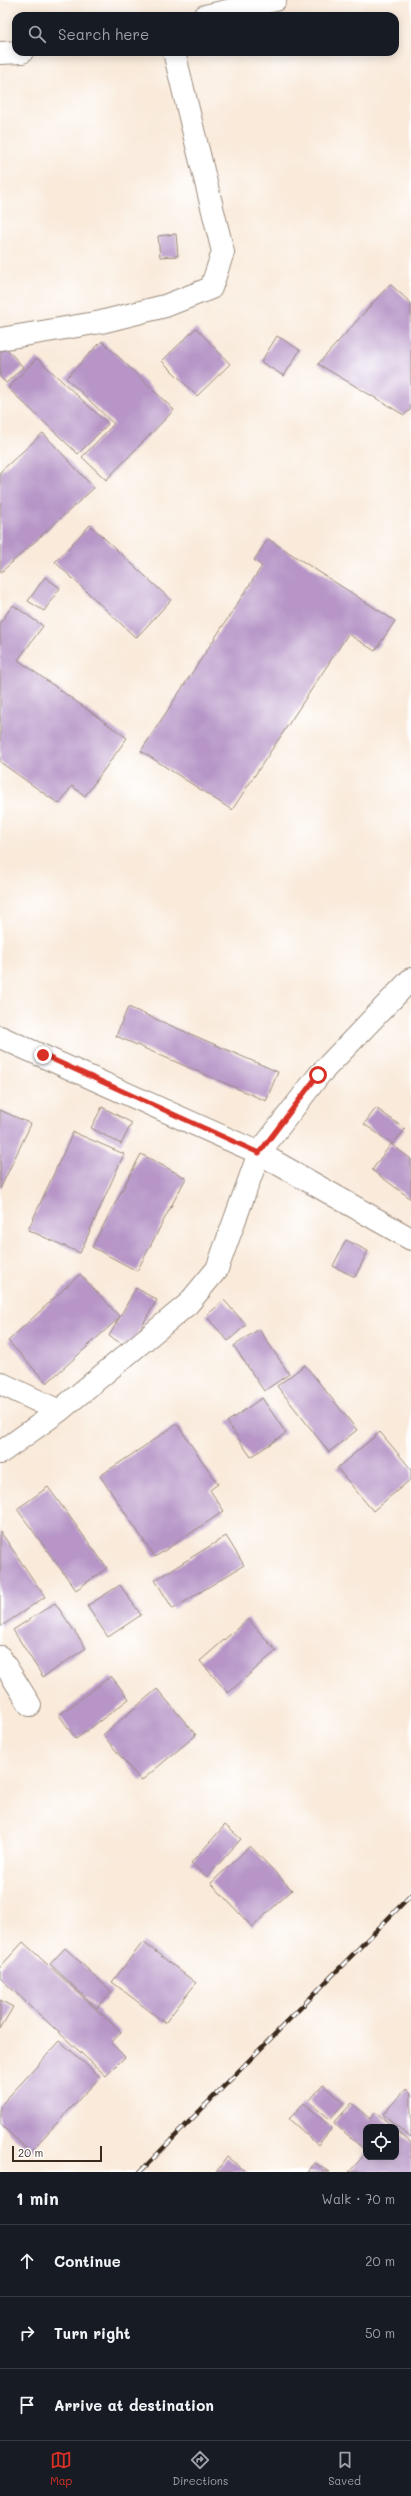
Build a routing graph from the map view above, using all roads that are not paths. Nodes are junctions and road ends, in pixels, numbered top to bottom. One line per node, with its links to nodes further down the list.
1 (275, 0): 2 (street)
2 (222, 12)
3 (12, 52): 4 (street)
4 (0, 53)
5 (175, 56): 6 (street)
6 (0, 339)
7 (411, 979): 9 (street)
8 (0, 1038): 9 (street)
9 (259, 1153): 10 (street); 12 (street)
10 (411, 1239)
11 (0, 1383): 12 (street)
12 (59, 1411): 13 (street)
13 (0, 1453)
14 (0, 1657): 15 (street)
15 (30, 1705)

